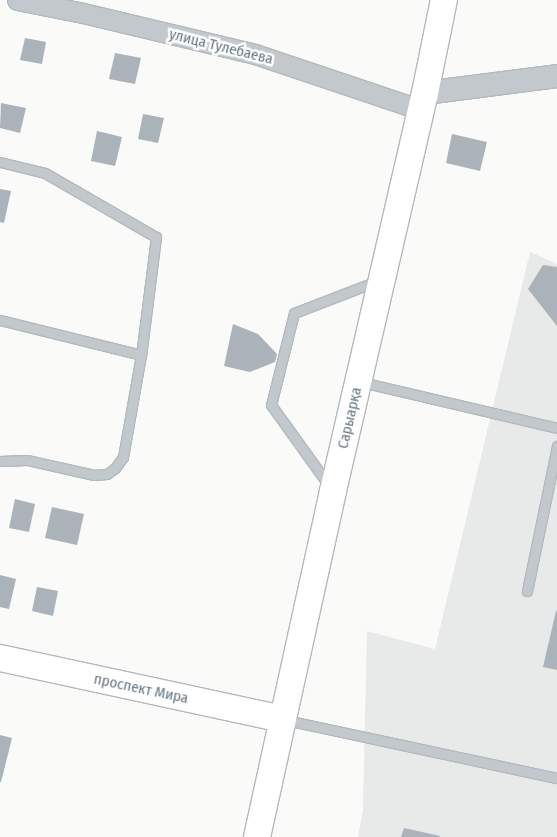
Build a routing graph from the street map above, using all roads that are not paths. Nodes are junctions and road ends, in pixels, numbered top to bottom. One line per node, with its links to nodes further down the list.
1 (16, 0): 4 (street, улица Тулебаева)
2 (444, 0): 4 (main road, Сарыарқа)
3 (557, 76): 4 (street)
4 (423, 101): 6 (main road, Сарыарқа)
5 (0, 162): 8 (lane)
6 (383, 279): 9 (main road, Сарыарқа); 13 (lane)
7 (0, 320): 8 (lane)
8 (141, 355): 12 (lane)
9 (359, 382): 10 (lane); 13 (main road, Сарыарқа)
10 (557, 428)
11 (557, 446): 14 (lane)
12 (0, 461)
13 (333, 491): 16 (main road, Сарыарқа)
14 (527, 591)
15 (0, 658): 16 (main road, проспект Мира)
16 (283, 719): 17 (lane); 18 (main road, Сарыарқа)
17 (557, 778)
18 (257, 837)

